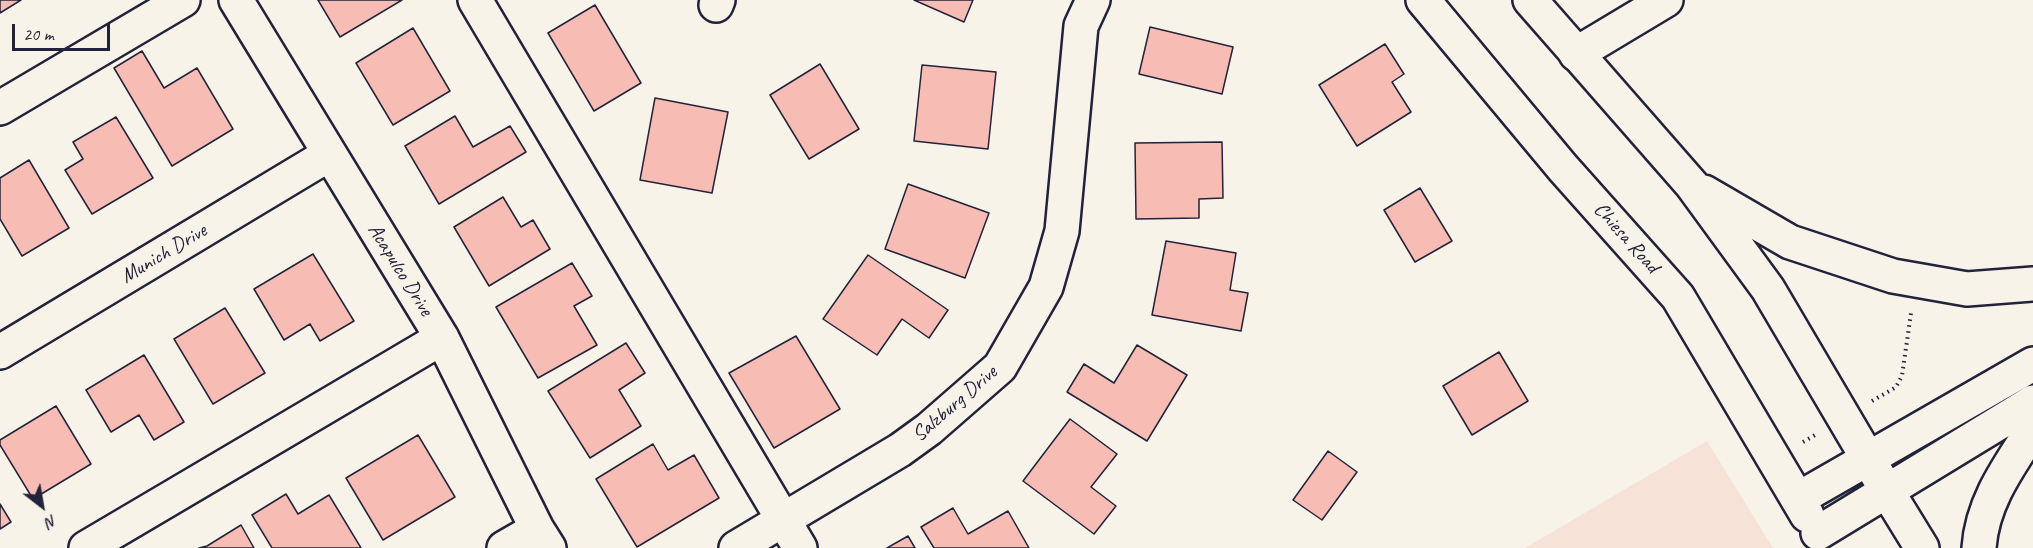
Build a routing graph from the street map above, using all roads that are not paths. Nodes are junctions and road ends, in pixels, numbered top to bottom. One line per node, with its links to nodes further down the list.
1 (183, 0): 9 (main road)
2 (236, 0): 10 (main road, Acapulco Drive)
3 (476, 0): 20 (main road)
4 (1093, 0): 20 (main road, Salzburg Drive)
5 (1423, 0): 21 (main road, Chiesa Road)
6 (1530, 0): 8 (main road)
7 (1666, 0): 8 (main road)
8 (1576, 54): 11 (main road)
9 (0, 108)
10 (328, 155): 13 (main road, Acapulco Drive); 14 (main road, Munich Drive)
11 (1692, 185): 12 (main road); 18 (main road)
12 (2033, 284)
13 (442, 338): 22 (main road, Acapulco Drive); 23 (main road)
14 (0, 352)
15 (2033, 364): 18 (main road)
16 (2033, 402): 19 (main road)
17 (2033, 429): 28 (main road)
18 (1868, 459): 19 (main road); 21 (main road)
19 (1887, 491): 21 (main road); 27 (main road)
20 (783, 520): 25 (main road, Salzburg Drive); 26 (main road)
21 (1812, 524)
22 (543, 538): 24 (main road)
23 (86, 548)
24 (504, 548)
25 (736, 548)
26 (800, 548)
27 (1922, 548)
28 (1979, 548)

